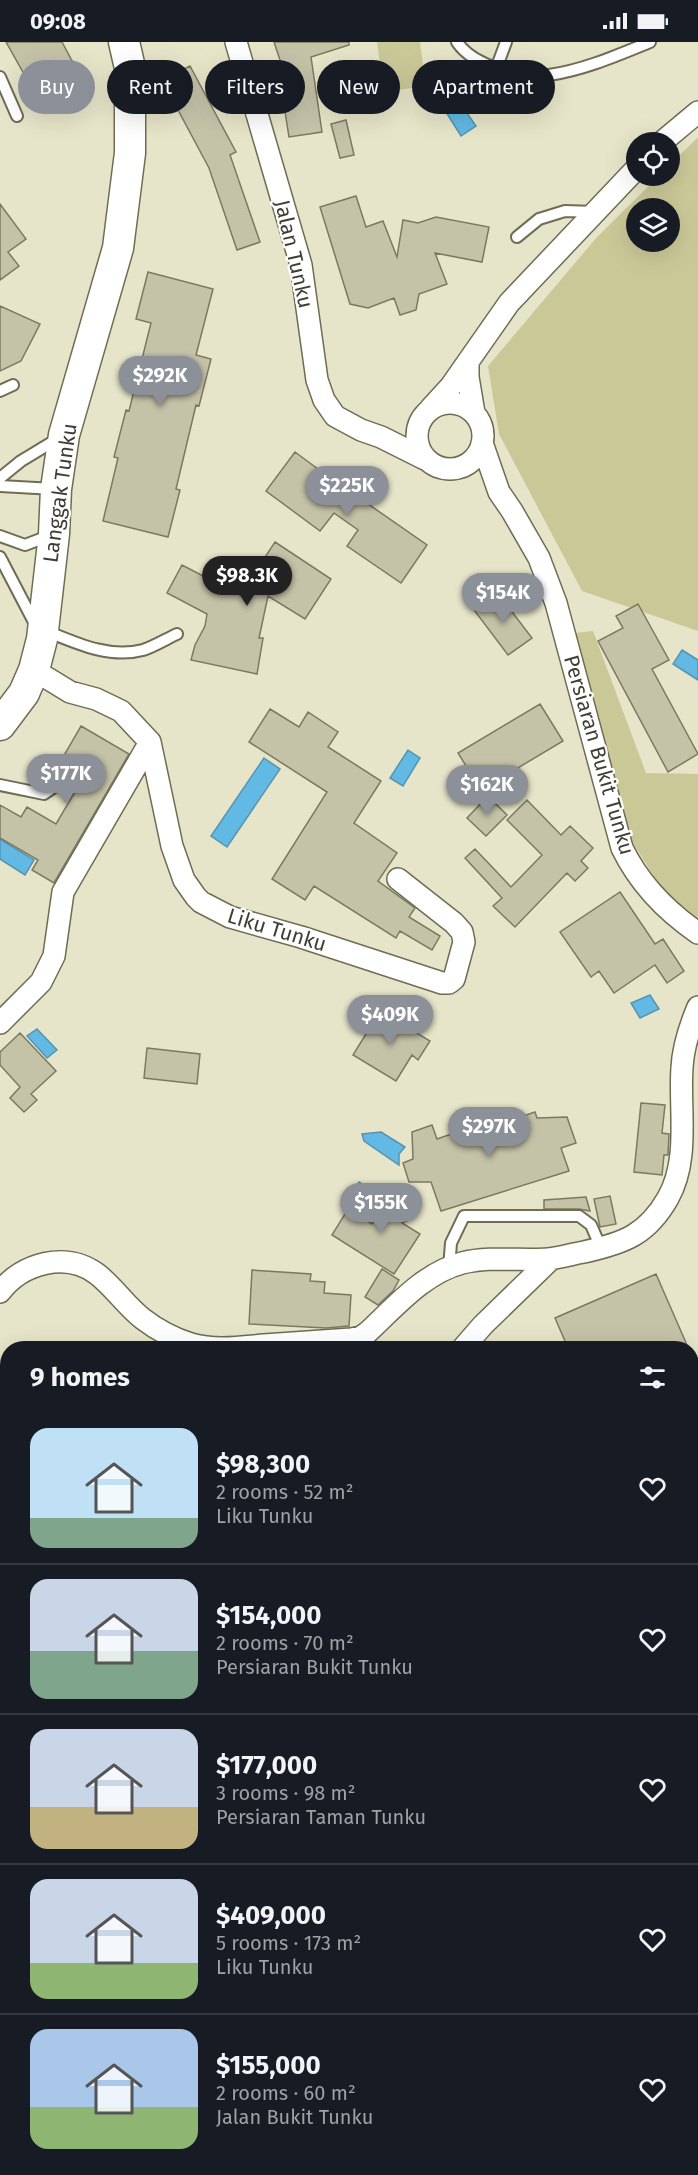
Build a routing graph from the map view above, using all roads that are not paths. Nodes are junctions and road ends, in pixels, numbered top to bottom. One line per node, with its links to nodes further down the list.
1 (124, 42): 21 (street, Langgak Tunku)
2 (237, 42): 22 (street, Jalan Tunku)
3 (457, 42): 6 (lane)
4 (506, 42): 7 (lane)
5 (643, 43): 8 (lane)
6 (479, 60)
7 (499, 60)
8 (555, 73)
9 (0, 77): 11 (lane)
10 (698, 112): 12 (street)
11 (17, 116)
12 (674, 132)
13 (626, 179): 14 (street)
14 (595, 212): 15 (lane); 16 (street)
15 (517, 237)
16 (468, 362): 19 (street); 20 (street)
17 (13, 385): 18 (lane)
18 (0, 391)
19 (427, 412): 20 (street); 22 (street); 24 (street)
20 (474, 413): 23 (street)
21 (64, 435): 26 (lane); 28 (street, Langgak Tunku)
22 (381, 437): 24 (street, Jalan Tunku)
23 (482, 443): 25 (street); 29 (street, Persiaran Bukit Tunku)
24 (425, 459): 25 (street)
25 (453, 469): 29 (street)
26 (0, 478)
27 (0, 486): 28 (lane)
28 (56, 489): 30 (street, Langgak Tunku)
29 (499, 492): 41 (street, Persiaran Bukit Tunku)
30 (54, 534): 31 (lane); 33 (street, Langgak Tunku)
31 (0, 536)
32 (0, 557): 33 (lane)
33 (43, 634): 34 (lane); 35 (street, Langgak Tunku)
34 (177, 634)
35 (34, 670): 36 (street, Langgak Tunku); 37 (street)
36 (0, 725)
37 (150, 742): 40 (street, Liku Tunku); 43 (street)
38 (0, 785): 39 (lane)
39 (57, 785)
40 (398, 879)
41 (698, 933)
42 (698, 1007): 44 (street)
43 (0, 1023)
44 (601, 1248): 45 (street); 46 (lane)
45 (551, 1259): 46 (street); 50 (street)
46 (449, 1268): 49 (street)
47 (0, 1292): 48 (street)
48 (185, 1341)
49 (310, 1341)
50 (469, 1341)

